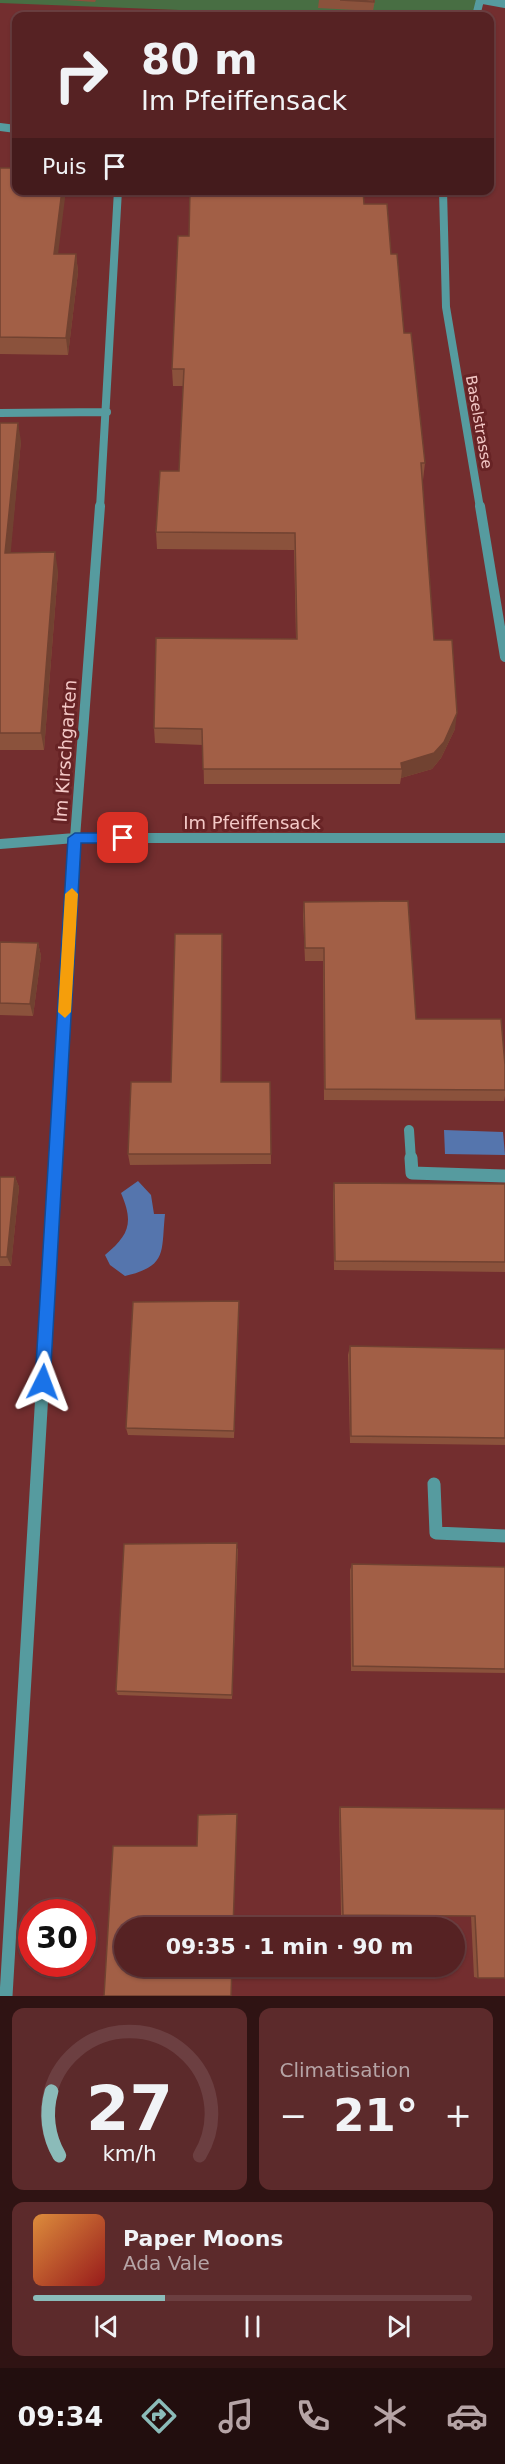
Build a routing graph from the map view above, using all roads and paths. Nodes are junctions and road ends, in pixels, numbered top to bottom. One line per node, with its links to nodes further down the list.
1 (482, 0): 2 (street)
2 (505, 4)
3 (118, 195): 5 (street, Im Kirschgarten)
4 (442, 195): 7 (street, Baselstrasse)
5 (106, 412): 6 (street); 8 (street, Im Kirschgarten)
6 (0, 413)
7 (505, 657)
8 (75, 838): 9 (street, Im Pfeiffensack); 10 (street, Im Pfeiffensack); 15 (street, Im Kirschgarten)
9 (505, 838)
10 (0, 844)
11 (409, 1130): 12 (street)
12 (505, 1176)
13 (434, 1484): 14 (street)
14 (505, 1536)
15 (6, 1996)

